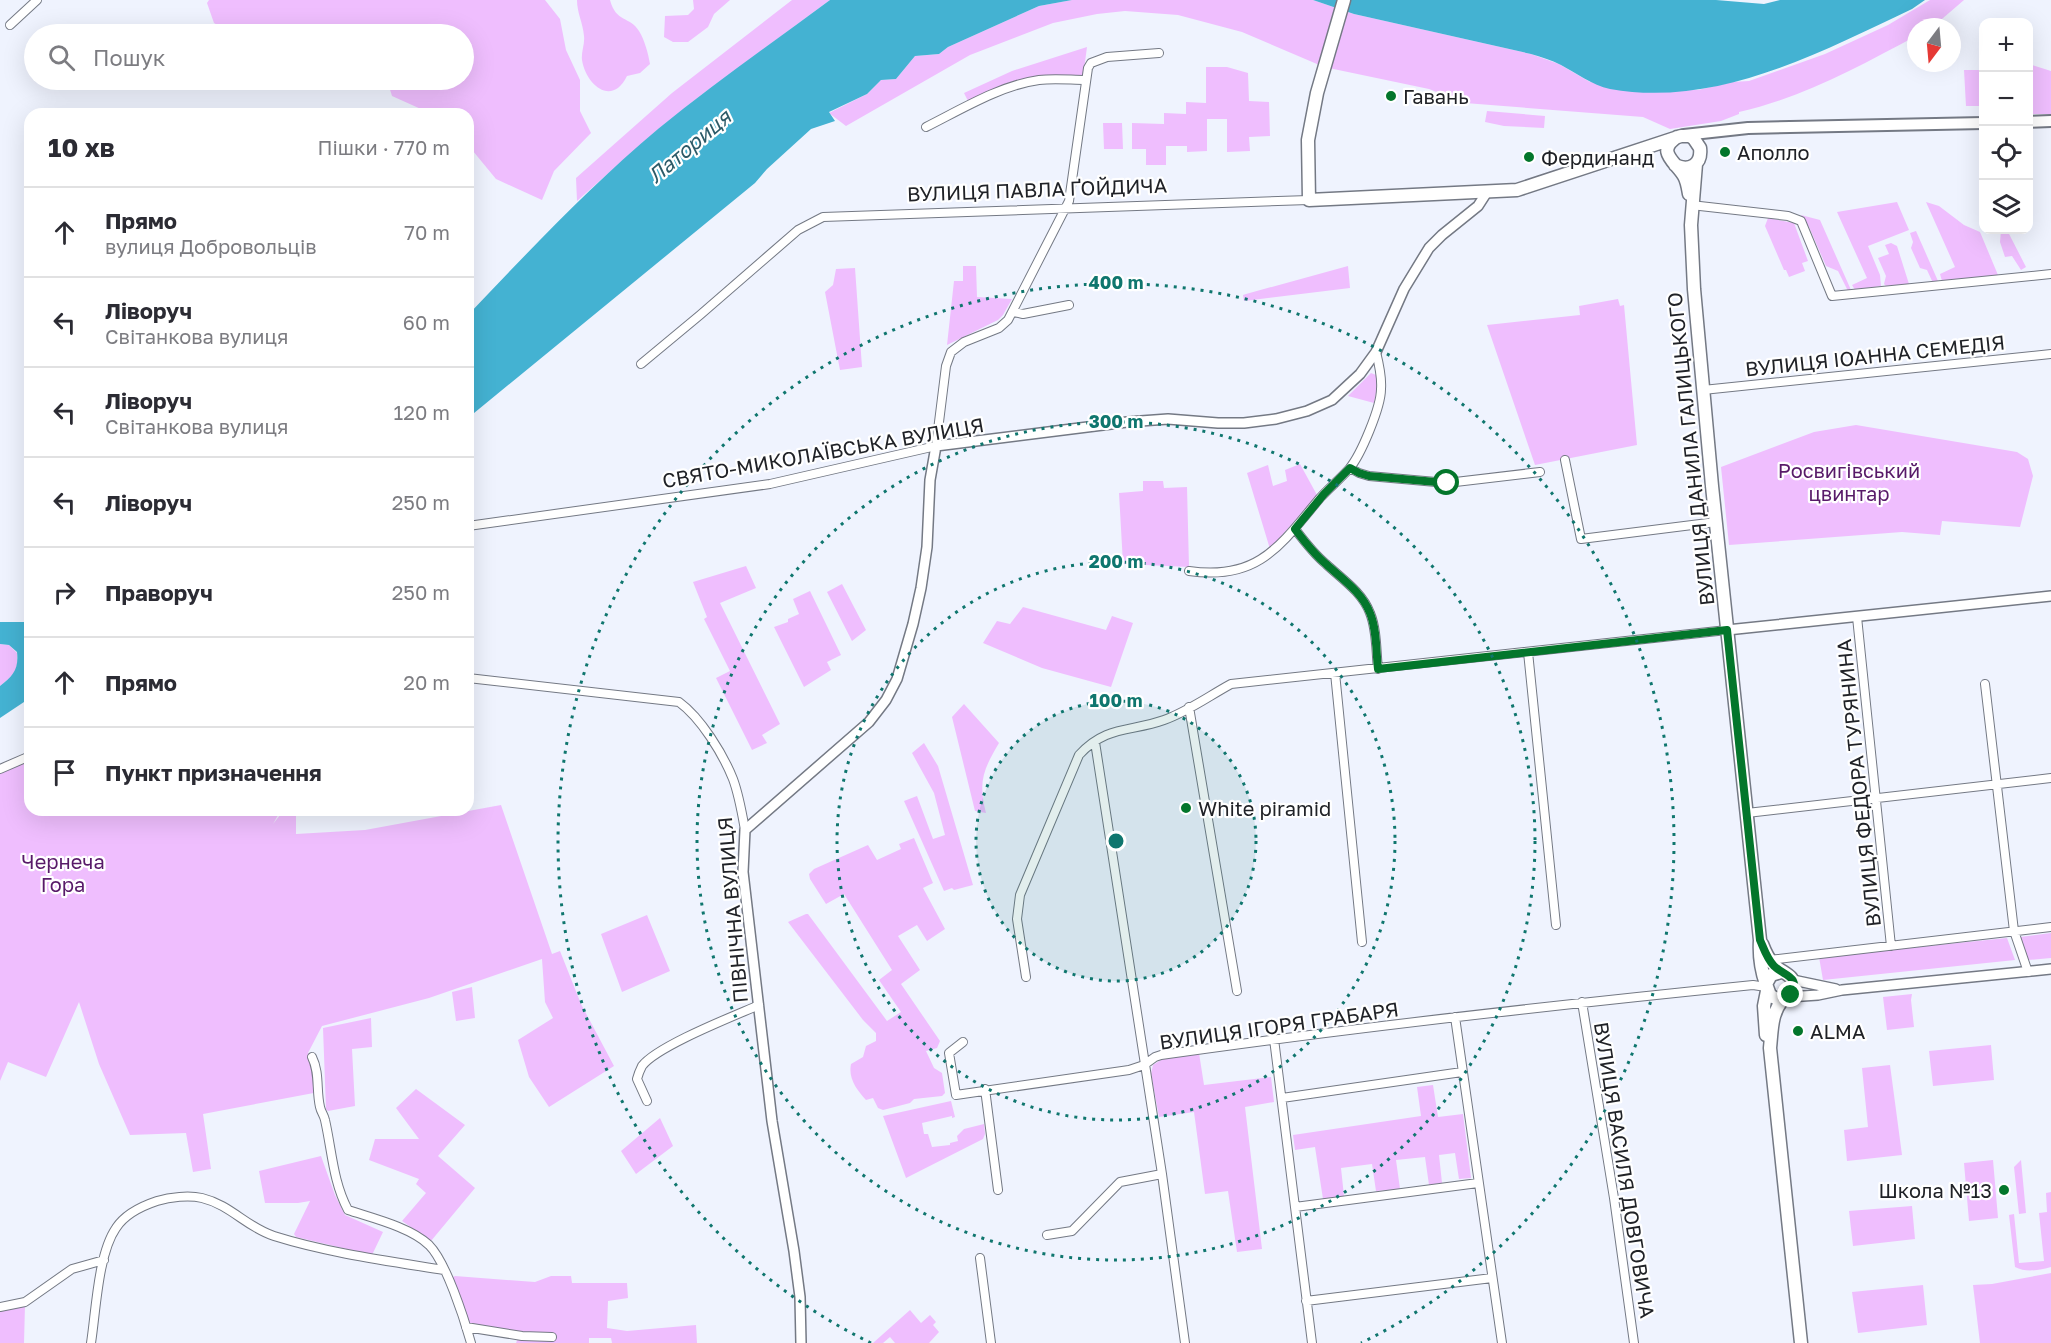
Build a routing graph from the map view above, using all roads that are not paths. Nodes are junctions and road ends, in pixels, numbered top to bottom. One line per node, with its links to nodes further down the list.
1 (37, 0): 3 (street)
2 (1344, 0): 16 (main road)
3 (10, 25)
4 (1159, 52): 5 (street)
5 (1086, 80): 9 (street); 18 (street)
6 (2033, 122): 7 (main road)
7 (2051, 122)
8 (1979, 123): 10 (main road)
9 (926, 127)
10 (1714, 131): 11 (main road); 13 (main road)
11 (1681, 136): 12 (main road, ВУЛИЦЯ ПАВЛА ҐОЙДИЧА); 13 (main road); 14 (main road)
12 (1640, 150): 14 (main road); 15 (main road, ВУЛИЦЯ ПАВЛА ҐОЙДИЧА)
13 (1698, 159): 14 (main road); 17 (main road, ВУЛИЦЯ ДАНИЛА ГАЛИЦЬКОГО)
14 (1673, 163): 17 (main road, ВУЛИЦЯ ДАНИЛА ГАЛИЦЬКОГО)
15 (1487, 192): 16 (main road, ВУЛИЦЯ ПАВЛА ҐОЙДИЧА); 22 (street, СВЯТО-МИКОЛАЇВСЬКА ВУЛИЦЯ)
16 (1309, 200): 18 (street, ВУЛИЦЯ ПАВЛА ҐОЙДИЧА)
17 (1691, 205): 19 (street); 25 (main road, ВУЛИЦЯ ДАНИЛА ГАЛИЦЬКОГО)
18 (1064, 207): 21 (street); 24 (street, ВУЛИЦЯ ПАВЛА ҐОЙДИЧА)
19 (2051, 274)
20 (1069, 305): 21 (street)
21 (1014, 312): 26 (street)
22 (1376, 352): 26 (street, СВЯТО-МИКОЛАЇВСЬКА ВУЛИЦЯ); 28 (street)
23 (2051, 354): 25 (street, ВУЛИЦЯ ІОАННА СЕМЕДІЯ)
24 (641, 364)
25 (1703, 390): 30 (main road, ВУЛИЦЯ ДАНИЛА ГАЛИЦЬКОГО)
26 (936, 446): 31 (street, СВЯТО-МИКОЛАЇВСЬКА ВУЛИЦЯ); 50 (street)
27 (1565, 460): 30 (street)
28 (1350, 468): 29 (street); 32 (street)
29 (1540, 472)
30 (1716, 522): 36 (main road, ВУЛИЦЯ ДАНИЛА ГАЛИЦЬКОГО)
31 (474, 525)
32 (1295, 529): 33 (street); 38 (street)
33 (1189, 571)
34 (2051, 596): 35 (street)
35 (1857, 617): 36 (street); 48 (street, ВУЛИЦЯ ФЕДОРА ТУРЯНИНА)
36 (1727, 630): 37 (street); 49 (main road, ВУЛИЦЯ ДАНИЛА ГАЛИЦЬКОГО)
37 (1528, 652): 38 (street); 51 (street)
38 (1378, 669): 39 (street)
39 (1335, 673): 42 (street); 55 (street)
40 (474, 679): 50 (street, ПІВНІЧНА ВУЛИЦЯ)
41 (1985, 684): 47 (street)
42 (1189, 707): 43 (street); 65 (street)
43 (1095, 742): 61 (street); 74 (street)
44 (24, 759): 45 (street)
45 (0, 769)
46 (2051, 778): 47 (street)
47 (1995, 784): 48 (street); 53 (street)
48 (1875, 798): 49 (street); 56 (street, ВУЛИЦЯ ФЕДОРА ТУРЯНИНА)
49 (1747, 813): 54 (main road, ВУЛИЦЯ ДАНИЛА ГАЛИЦЬКОГО)
50 (745, 830): 68 (street, ПІВНІЧНА ВУЛИЦЯ)
51 (1556, 926)
52 (2051, 927): 53 (street)
53 (2014, 931): 56 (street); 60 (street)
54 (1760, 940): 57 (main road, ВУЛИЦЯ ДАНИЛА ГАЛИЦЬКОГО); 63 (main road, ВУЛИЦЯ ДАНИЛА ГАЛИЦЬКОГО)
55 (1362, 942)
56 (1891, 946): 57 (street)
57 (1769, 960): 59 (main road, ВУЛИЦЯ ДАНИЛА ГАЛИЦЬКОГО)
58 (2051, 969): 60 (street)
59 (1781, 972): 62 (main road); 63 (main road)
60 (2028, 972): 64 (street)
61 (1026, 976)
62 (1793, 980): 64 (street); 66 (main road)
63 (1766, 988): 66 (main road); 67 (street, ВУЛИЦЯ ІГОРЯ ГРАБАРЯ); 72 (main road, ВУЛИЦЯ ДАНИЛА ГАЛИЦЬКОГО)
64 (1842, 990): 66 (street)
65 (1237, 991)
66 (1786, 998): 72 (main road, ВУЛИЦЯ ДАНИЛА ГАЛИЦЬКОГО)
67 (1582, 1002): 69 (street, ВУЛИЦЯ ІГОРЯ ГРАБАРЯ); 99 (street, ВУЛИЦЯ ВАСИЛЯ ДОВГОВИЧА)
68 (759, 1005): 78 (street); 94 (street, ПІВНІЧНА ВУЛИЦЯ)
69 (1455, 1017): 70 (street, ВУЛИЦЯ ІГОРЯ ГРАБАРЯ); 75 (street)
70 (1274, 1039): 74 (street, ВУЛИЦЯ ІГОРЯ ГРАБАРЯ); 77 (street)
71 (963, 1042): 76 (street, ВУЛИЦЯ ІГОРЯ ГРАБАРЯ)
72 (1770, 1048): 100 (main road, ВУЛИЦЯ ДАНИЛА ГАЛИЦЬКОГО)
73 (312, 1057): 86 (street)
74 (1144, 1065): 76 (street, ВУЛИЦЯ ІГОРЯ ГРАБАРЯ); 79 (street)
75 (1462, 1072): 77 (street); 80 (street)
76 (985, 1089): 81 (street)
77 (1282, 1098): 82 (street)
78 (647, 1101)
79 (1162, 1174): 83 (street); 96 (street)
80 (1478, 1183): 82 (street); 87 (street)
81 (998, 1190)
82 (1295, 1207): 88 (street)
83 (1047, 1235)
84 (980, 1258): 95 (street)
85 (104, 1260): 86 (street); 89 (street); 92 (street)
86 (444, 1270): 90 (street)
87 (1492, 1278): 88 (street); 98 (street)
88 (1306, 1301): 97 (street)
89 (0, 1307)
90 (466, 1327): 91 (street); 93 (street)
91 (552, 1337)
92 (91, 1343)
93 (471, 1343)
94 (801, 1343)
95 (991, 1343)
96 (1182, 1343)
97 (1312, 1343)
98 (1502, 1343)
99 (1634, 1343)
100 (1801, 1343)

